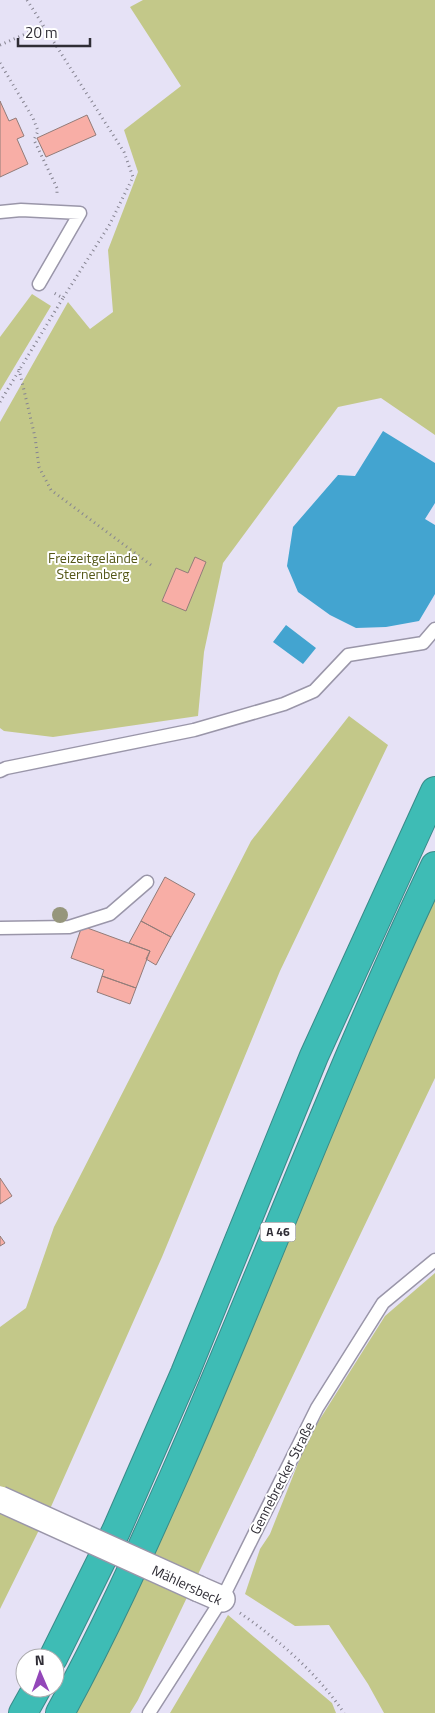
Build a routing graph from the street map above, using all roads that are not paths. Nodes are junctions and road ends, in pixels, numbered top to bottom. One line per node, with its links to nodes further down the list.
1 (0, 212): 2 (lane)
2 (39, 284)
3 (435, 629): 4 (lane)
4 (0, 771)
5 (435, 791): 12 (highway, A 46)
6 (435, 866): 15 (highway, A 46)
7 (147, 882): 8 (lane)
8 (0, 928)
9 (435, 1260): 11 (lane, Gennebrecker Straße)
10 (0, 1500): 11 (street, Mählersbeck, bridge)
11 (222, 1599): 16 (lane, Gennebrecker Straße)
12 (58, 1648)
13 (31, 1698): 14 (highway)
14 (23, 1713)
15 (60, 1713)
16 (149, 1713)

